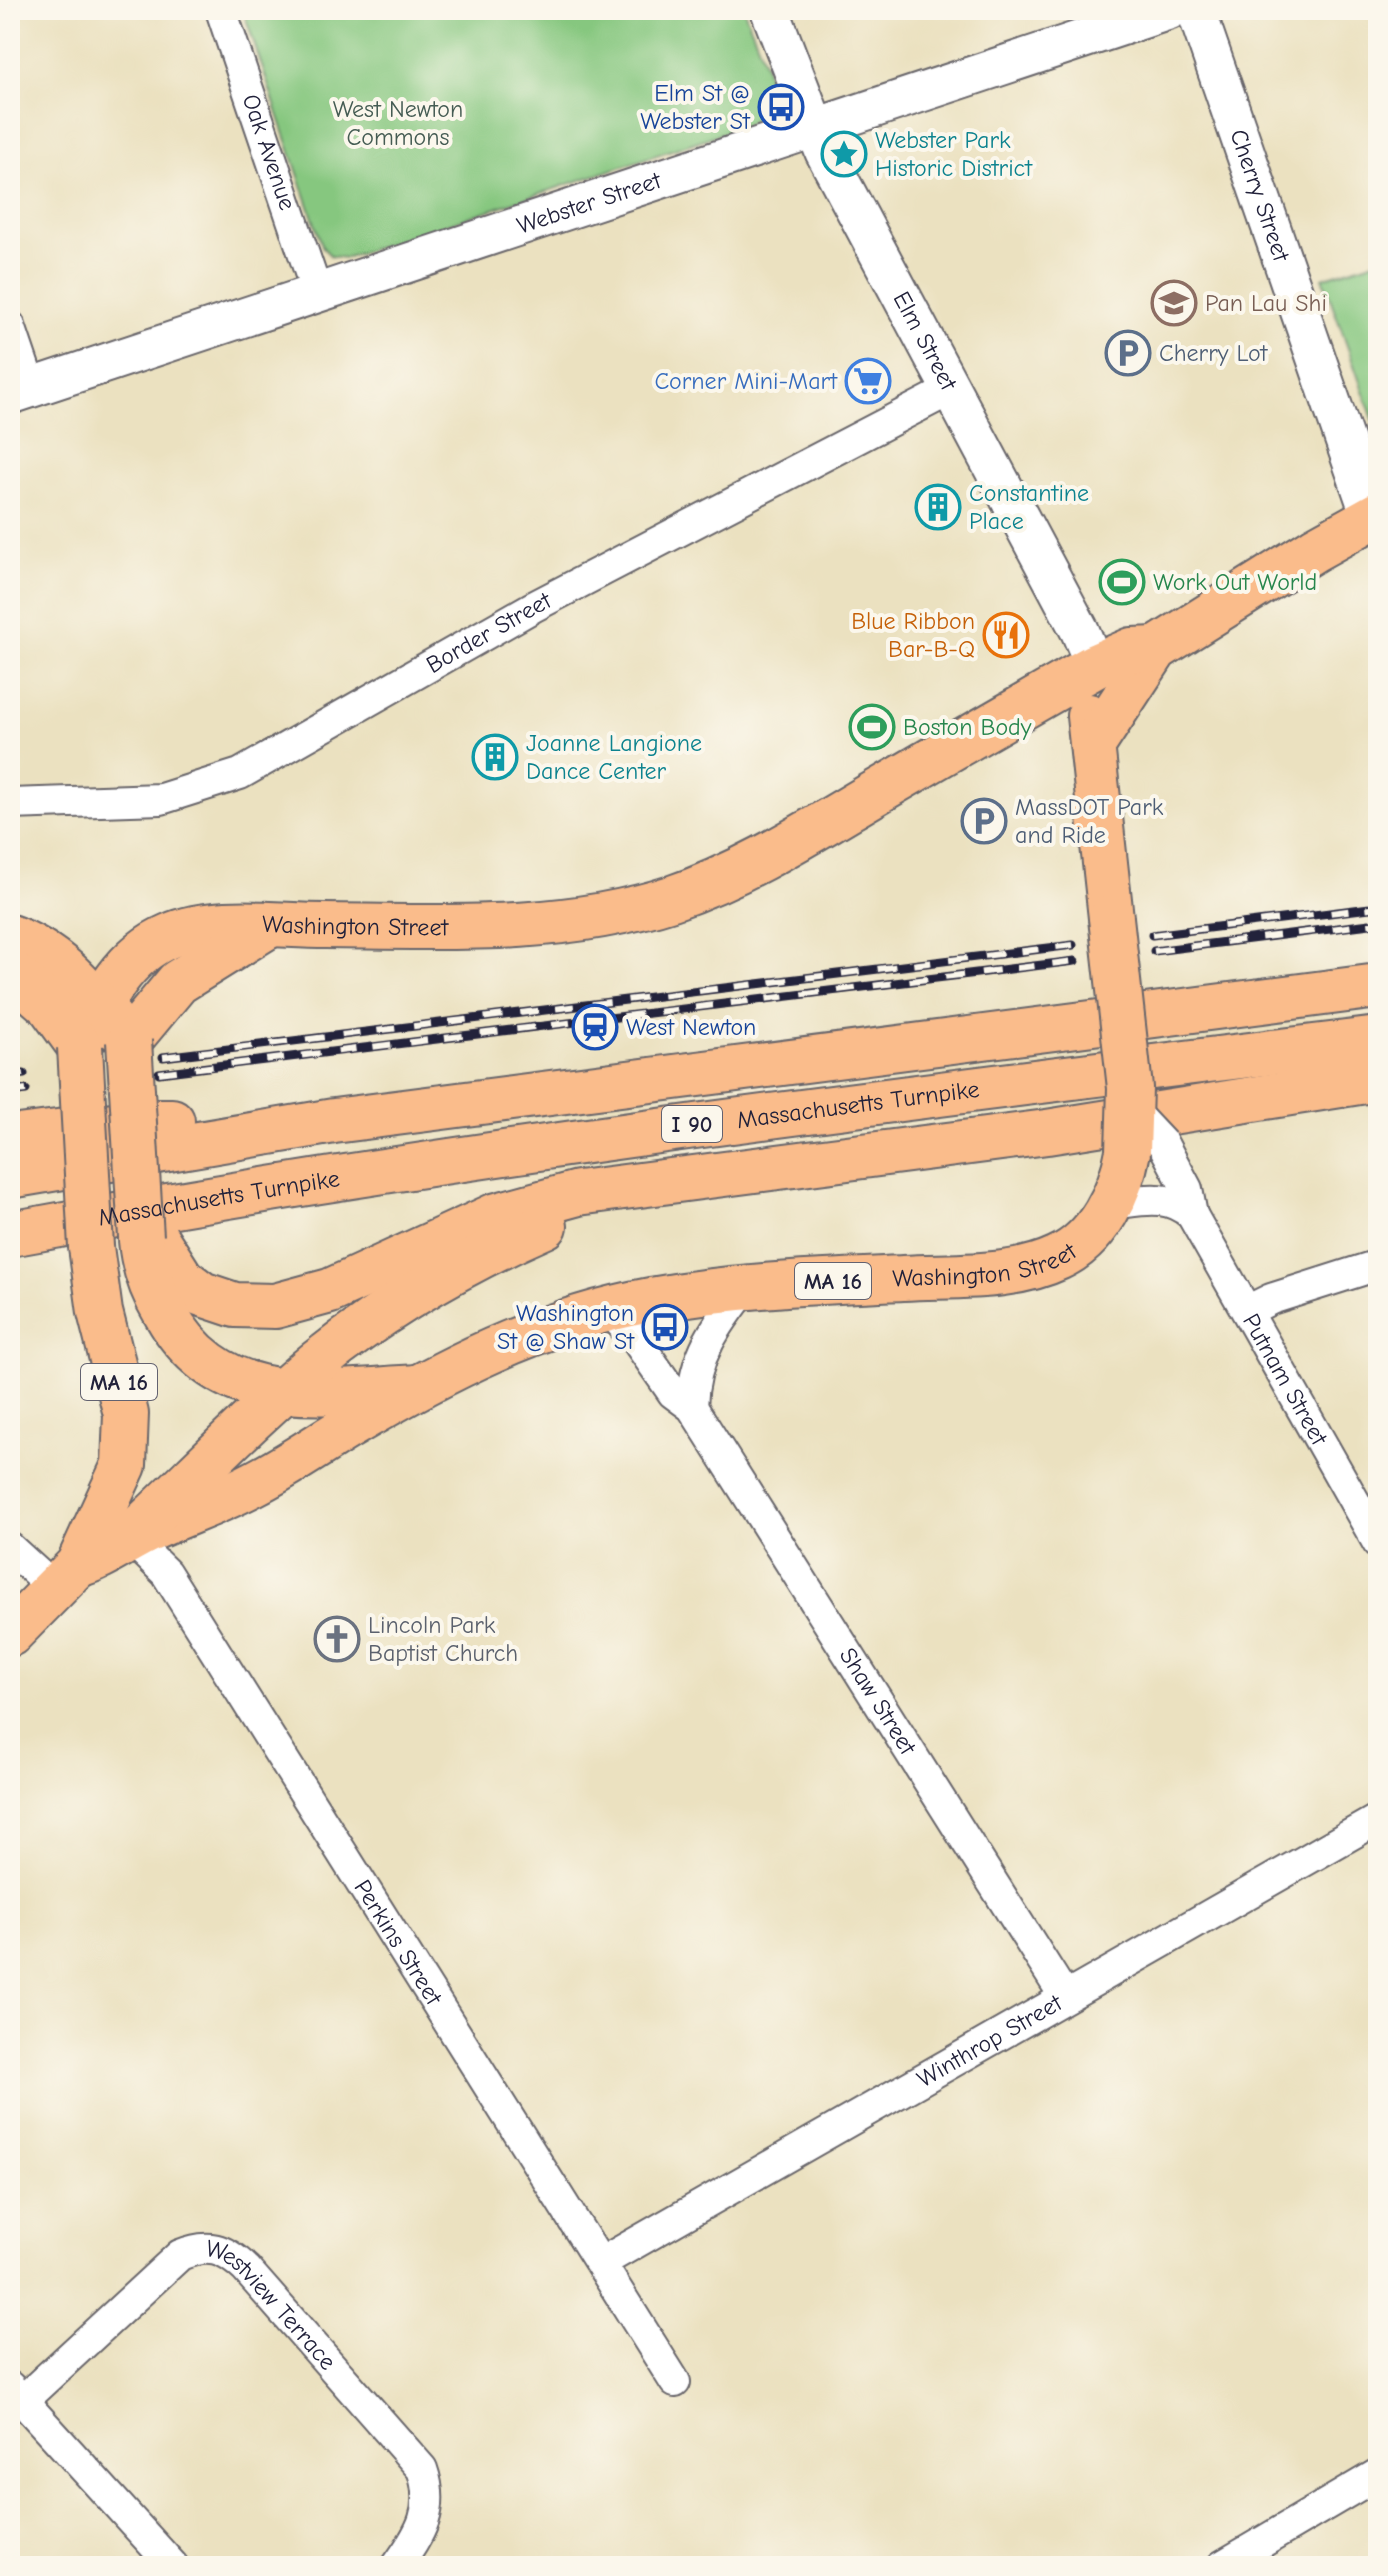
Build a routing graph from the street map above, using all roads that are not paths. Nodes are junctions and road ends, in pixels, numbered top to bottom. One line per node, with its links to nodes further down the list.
1 (221, 10): 6 (street, Oak Avenue)
2 (770, 10): 5 (street, Elm Street)
3 (1170, 10): 5 (street, Webster Street)
4 (1196, 10): 10 (street, Cherry Street)
5 (814, 127): 6 (street, Webster Street); 8 (street, Elm Street)
6 (317, 293): 9 (street, Webster Street)
7 (10, 326): 9 (street)
8 (950, 390): 12 (street, Elm Street); 14 (street, Border Street)
9 (21, 392)
10 (1374, 516): 11 (main road, Washington Street / MA 16)
11 (1156, 649): 12 (main road, Washington Street / MA 16); 13 (main road, Washington Street / MA 16)
12 (1095, 666): 13 (main road); 15 (main road, Washington Street / MA 16)
13 (1093, 745): 25 (main road, Washington Street / MA 16, bridge)
14 (10, 804)
15 (268, 926): 19 (main road, Washington Street / MA 16); 21 (main road)
16 (10, 937): 19 (main road)
17 (10, 971): 22 (main road)
18 (1378, 986): 24 (main road, Massachusetts Turnpike / I 90)
19 (99, 1006): 21 (main road); 22 (main road, Washington Street / MA 16)
20 (1378, 1039): 32 (main road, Massachusetts Turnpike / I 90)
21 (129, 1041): 31 (main road, bridge)
22 (80, 1047): 40 (main road, Washington Street / MA 16, bridge)
23 (1378, 1079): 28 (main road)
24 (334, 1121): 26 (main road); 27 (main road, Massachusetts Turnpike / I 90)
25 (1141, 1135): 29 (main road, Washington Street / MA 16); 30 (street, Putnam Street)
26 (10, 1138)
27 (10, 1176)
28 (655, 1183): 31 (main road); 38 (main road)
29 (1111, 1204): 30 (street); 34 (main road, Washington Street / MA 16)
30 (1192, 1215): 36 (street, Putnam Street)
31 (145, 1225): 38 (main road)
32 (10, 1234)
33 (1378, 1265): 36 (street)
34 (747, 1286): 35 (main road, Washington Street / MA 16); 39 (street)
35 (608, 1309): 37 (main road, Washington Street / MA 16); 39 (street, Shaw Street)
36 (1249, 1310): 41 (street, Putnam Street)
37 (417, 1387): 38 (main road); 40 (main road, Washington Street / MA 16)
38 (284, 1393): 40 (main road)
39 (692, 1407): 46 (street, Shaw Street)
40 (117, 1526): 43 (main road, Washington Street / MA 16); 47 (street, Perkins Street)
41 (1378, 1543)
42 (10, 1548): 43 (street)
43 (66, 1577): 44 (main road, Washington Street / MA 16)
44 (10, 1634)
45 (1378, 1819): 46 (street, Winthrop Street)
46 (1065, 1997): 47 (street, Winthrop Street)
47 (602, 2262): 48 (street, Perkins Street)
48 (675, 2382)
49 (16, 2394): 51 (street); 52 (street, Westview Terrace)
50 (1378, 2474): 53 (street)
51 (173, 2566)
52 (397, 2566)
53 (1222, 2566)

